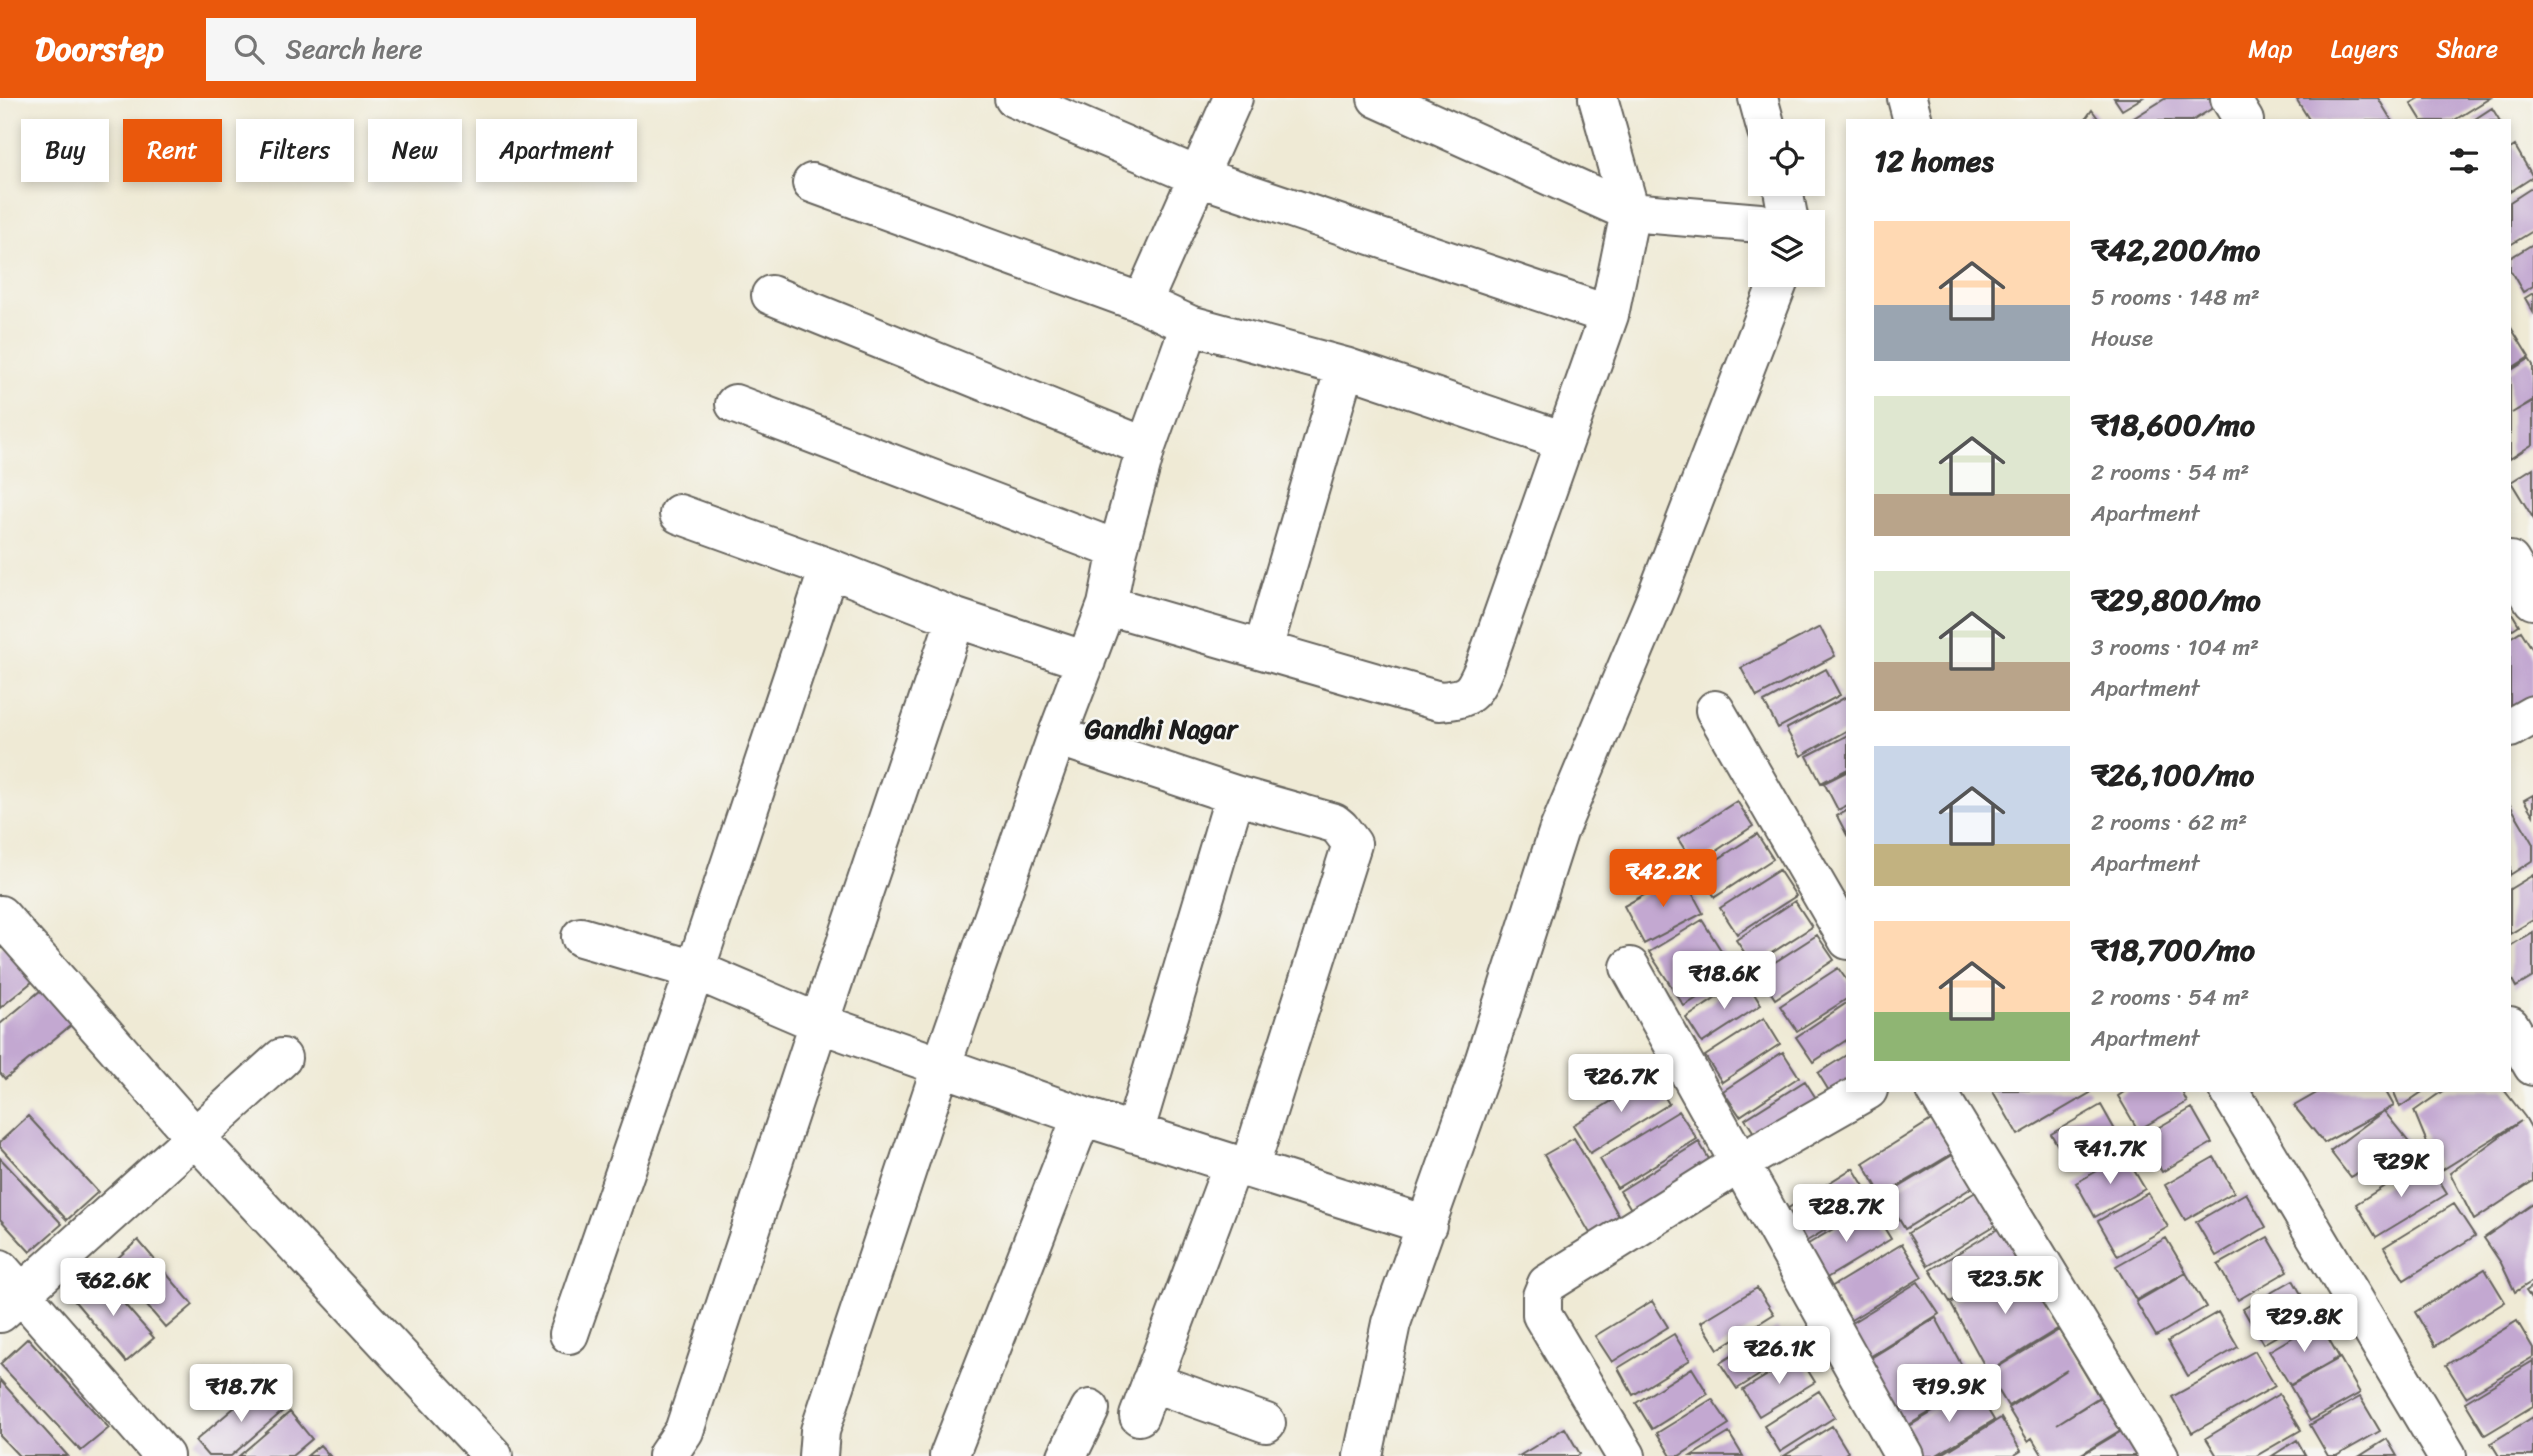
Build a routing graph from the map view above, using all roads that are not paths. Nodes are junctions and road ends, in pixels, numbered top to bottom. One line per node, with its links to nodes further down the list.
1 (1014, 98): 11 (street)
2 (1233, 98): 11 (street)
3 (1377, 98): 13 (street)
4 (1598, 98): 13 (street)
5 (1758, 98): 8 (street)
6 (1907, 98): 9 (street)
7 (2230, 98): 10 (street)
8 (1764, 119)
9 (1912, 119)
10 (2243, 119)
11 (1199, 177): 17 (street); 18 (street)
12 (812, 183): 17 (street)
13 (1629, 212): 14 (street); 18 (street)
14 (1748, 222)
15 (1776, 287): 56 (street)
16 (771, 295): 23 (street)
17 (1142, 303): 19 (street)
18 (1609, 315): 22 (street)
19 (1191, 325): 20 (street); 23 (street)
20 (1345, 367): 22 (street); 31 (street)
21 (735, 404): 25 (street)
22 (1564, 441): 31 (street)
23 (1146, 447): 25 (street)
24 (679, 514): 27 (street)
25 (1118, 550): 29 (street)
26 (2511, 563): 28 (street)
27 (830, 568): 30 (street); 42 (street)
28 (2533, 600)
29 (1107, 605): 31 (street); 32 (street)
30 (956, 618): 32 (street); 43 (street)
31 (1263, 649)
32 (1086, 661): 36 (street)
33 (1715, 710): 40 (street)
34 (2533, 715): 35 (street)
35 (2511, 727)
36 (1057, 737): 37 (street); 47 (street)
37 (1235, 795): 52 (street); 55 (street)
38 (0, 915): 53 (street)
39 (581, 937): 42 (street)
40 (1846, 937)
41 (1630, 967): 54 (street)
42 (695, 971): 43 (street); 58 (street)
43 (819, 1023): 47 (street); 63 (street)
44 (2511, 1028): 46 (street)
45 (282, 1058): 53 (street)
46 (2533, 1066)
47 (941, 1067): 51 (street); 64 (street)
48 (1864, 1092): 54 (street)
49 (1937, 1092): 70 (street)
50 (2231, 1092): 71 (street)
51 (1082, 1116): 52 (street); 65 (street)
52 (1134, 1133): 55 (street)
53 (195, 1137): 57 (street); 62 (street)
54 (1740, 1163): 68 (street); 69 (street)
55 (1241, 1167): 56 (street); 60 (street)
56 (1427, 1224): 67 (street)
57 (7, 1292): 61 (street)
58 (569, 1334)
59 (1090, 1409): 66 (street)
60 (1266, 1423)
61 (164, 1456)
62 (493, 1456)
63 (667, 1456)
64 (818, 1456)
65 (949, 1456)
66 (1067, 1456)
67 (1363, 1456)
68 (1626, 1456)
69 (1904, 1456)
70 (2159, 1456)
71 (2447, 1456)

